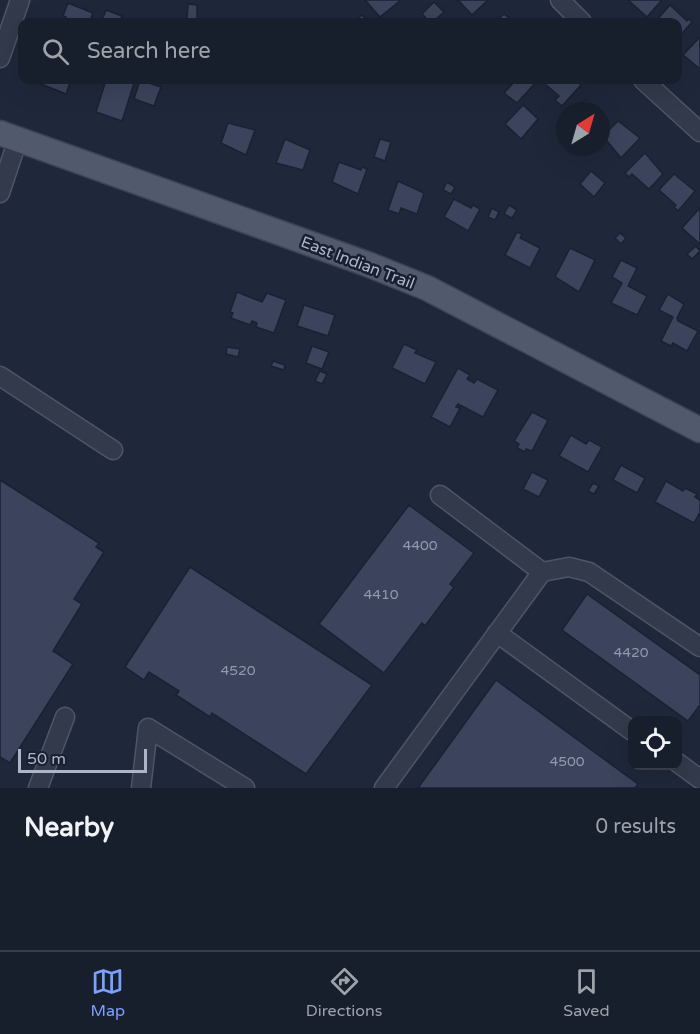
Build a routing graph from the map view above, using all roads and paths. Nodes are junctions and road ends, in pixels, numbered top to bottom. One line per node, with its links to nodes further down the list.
1 (20, 0): 4 (street)
2 (560, 0): 3 (street)
3 (578, 18)
4 (0, 58)
5 (647, 84): 6 (street)
6 (700, 132)
7 (9, 136): 8 (street); 11 (main road, East Indian Trail)
8 (4, 165): 9 (street)
9 (0, 193)
10 (0, 376): 12 (street)
11 (700, 430)
12 (112, 450)
13 (440, 495): 14 (street)
14 (542, 572): 15 (street); 16 (street)
15 (497, 633): 18 (street); 24 (street)
16 (700, 647)
17 (65, 717): 21 (street)
18 (628, 727)
19 (682, 766): 20 (street)
20 (700, 778)
21 (38, 788)
22 (141, 788): 23 (street)
23 (245, 788)
24 (384, 788)

